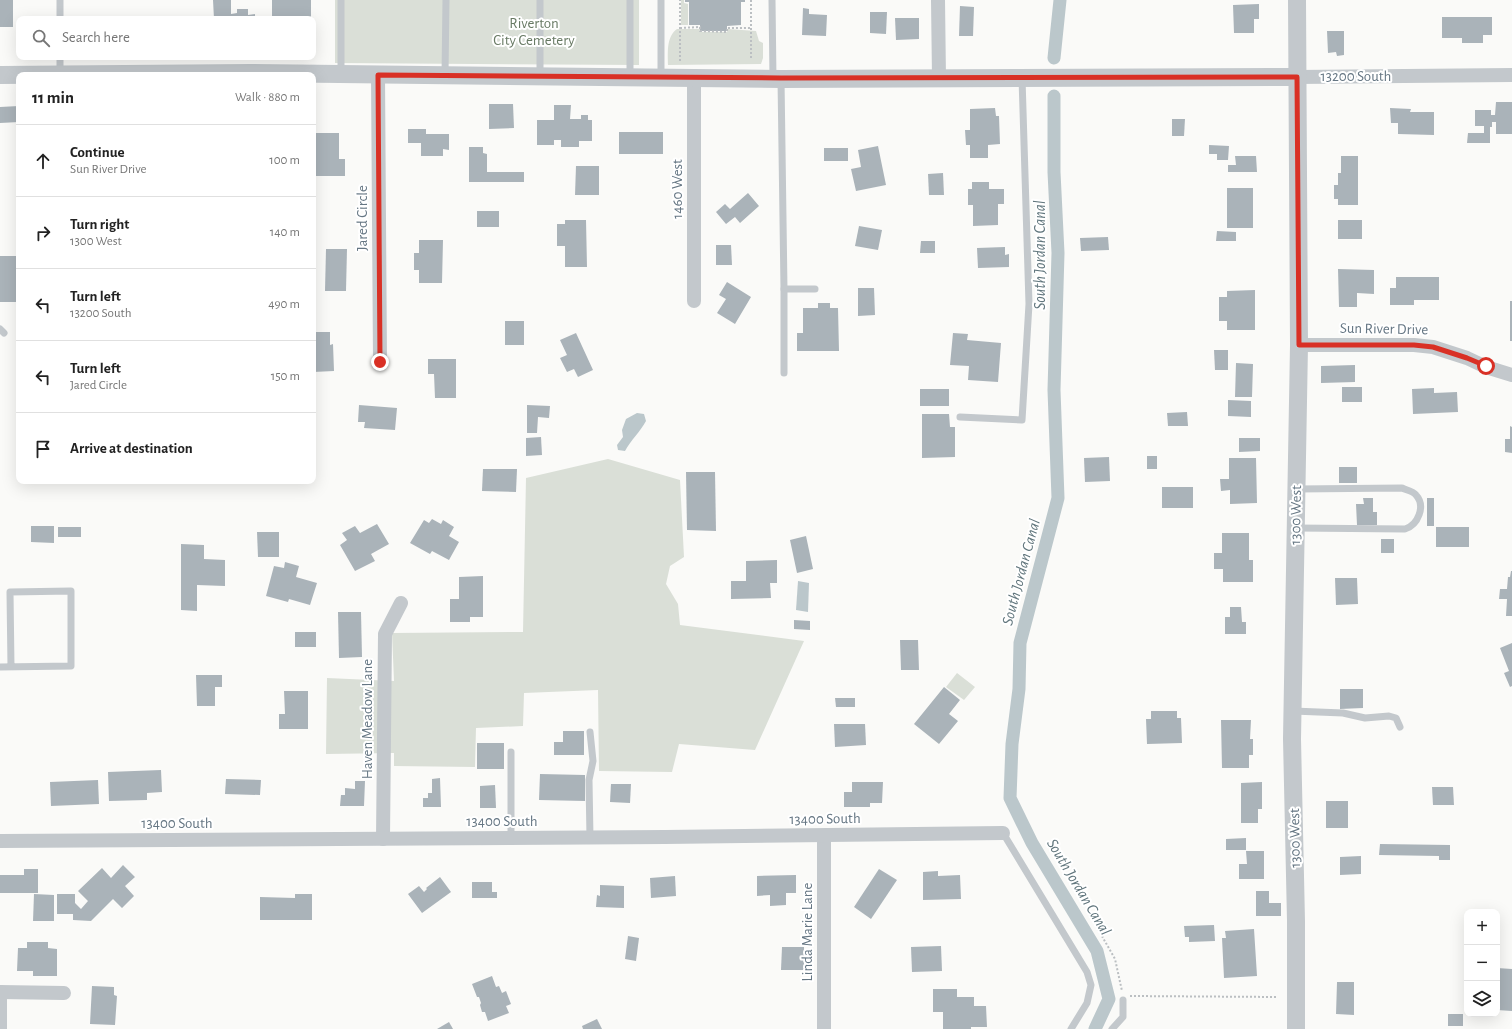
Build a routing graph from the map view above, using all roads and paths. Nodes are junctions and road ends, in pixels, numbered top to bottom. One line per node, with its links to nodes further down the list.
1 (60, 0): 12 (lane)
2 (341, 0): 22 (lane)
3 (446, 0): 25 (lane)
4 (540, 0): 27 (lane)
5 (630, 0): 28 (lane)
6 (661, 0): 29 (lane)
7 (680, 0): 13 (path)
8 (751, 0): 14 (path)
9 (772, 0): 32 (lane)
10 (938, 0): 33 (street)
11 (1297, 0): 30 (street, 1300 West)
12 (60, 16)
13 (680, 28): 14 (path); 16 (path)
14 (750, 28): 15 (path)
15 (751, 60)
16 (680, 61)
17 (60, 66): 18 (street, 13200 South); 19 (street, 13200 South)
18 (20, 72)
19 (104, 72)
20 (16, 73): 23 (street, 13200 South)
21 (316, 74): 22 (street, 13200 South)
22 (341, 74): 24 (street, 13200 South)
23 (0, 75)
24 (378, 75): 25 (street, 13200 South); 39 (street, Jared Circle)
25 (445, 75): 27 (street, 13200 South)
26 (1512, 75): 30 (street, 13200 South)
27 (540, 76): 28 (street, 13200 South)
28 (630, 77): 29 (street, 13200 South)
29 (661, 77): 31 (street, 13200 South)
30 (1297, 77): 34 (street, 13200 South); 38 (street, 1300 West)
31 (694, 78): 32 (street, 13200 South); 37 (street, 1460 West)
32 (777, 78): 33 (street, 13200 South); 35 (lane)
33 (938, 78): 34 (street, 13200 South)
34 (1022, 78): 42 (lane)
35 (784, 289): 36 (lane); 40 (lane)
36 (815, 289)
37 (694, 301)
38 (1299, 345): 41 (street, Sun River Drive); 43 (street, 1300 West)
39 (380, 362)
40 (784, 373)
41 (1512, 375)
42 (960, 417)
43 (1297, 489): 44 (street, 1300 West); 44 (lane)
44 (1296, 528): 48 (street, 1300 West)
45 (401, 603): 56 (street, Haven Meadow Lane)
46 (0, 667): 47 (lane)
47 (11, 667): 47 (lane)
48 (1293, 711): 49 (lane); 66 (street, 1300 West)
49 (1400, 727)
50 (590, 732): 55 (lane)
51 (511, 752): 54 (lane)
52 (1003, 833): 53 (street, 13400 South); 64 (lane)
53 (824, 836): 55 (street, 13400 South); 63 (street, Linda Marie Lane)
54 (511, 838): 55 (street, 13400 South); 56 (street, 13400 South)
55 (590, 838)
56 (383, 839): 57 (street, 13400 South)
57 (0, 841)
58 (1094, 922): 60 (path)
59 (64, 993): 62 (street)
60 (1277, 997)
61 (1123, 1000): 65 (lane)
62 (0, 1029)
63 (824, 1029)
64 (1071, 1029)
65 (1112, 1029)
66 (1296, 1029)

